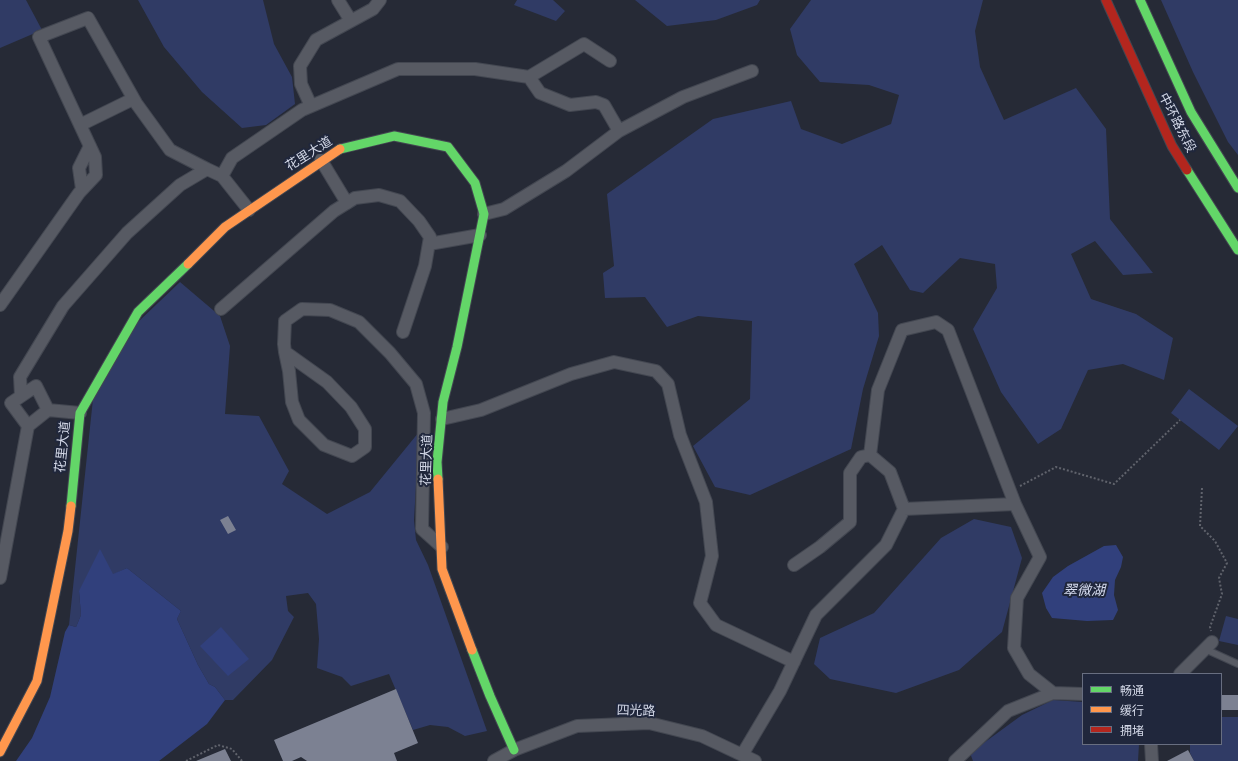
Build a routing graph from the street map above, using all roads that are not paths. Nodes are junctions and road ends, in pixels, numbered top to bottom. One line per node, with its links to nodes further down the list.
1 (338, 0): 5 (street)
2 (380, 0): 5 (street)
3 (1106, 0): 24 (main road, 中环路东段)
4 (1140, 0): 17 (main road, 中环路东段)
5 (351, 21): 10 (street)
6 (610, 61): 8 (street)
7 (752, 71): 12 (street)
8 (528, 77): 10 (street); 12 (street)
9 (133, 99): 11 (street); 11 (street); 15 (street)
10 (311, 106): 16 (street)
11 (80, 125): 13 (street)
12 (619, 131): 21 (street)
13 (90, 146): 18 (street); 18 (street)
14 (321, 160): 19 (street); 20 (main road, 花里大道); 21 (main road, 花里大道)
15 (207, 169): 16 (street); 29 (street)
16 (222, 176): 20 (street)
17 (1238, 188)
18 (82, 190): 25 (street)
19 (347, 203): 23 (street); 26 (street)
20 (249, 210): 31 (main road, 花里大道)
21 (484, 214): 22 (main road, 花里大道)
22 (480, 235): 23 (street); 32 (main road, 花里大道)
23 (429, 244): 27 (street)
24 (1238, 250)
25 (0, 305)
26 (221, 309)
27 (402, 332)
28 (285, 352): 28 (street); 37 (street)
29 (21, 396): 30 (street); 33 (street)
30 (48, 410): 31 (street); 33 (street)
31 (80, 413): 48 (main road, 花里大道)
32 (442, 419): 37 (main road, 花里大道); 41 (street)
33 (28, 426): 39 (street)
34 (870, 455): 35 (street); 36 (street); 38 (street)
35 (1015, 504): 36 (street); 44 (street)
36 (904, 509): 41 (street)
37 (442, 547): 47 (main road, 花里大道)
38 (794, 565)
39 (0, 578)
40 (1209, 646): 42 (lane); 43 (street)
41 (794, 662): 49 (street)
42 (1238, 664)
43 (1181, 673)
44 (1053, 693): 45 (street); 52 (street)
45 (1082, 694)
46 (1151, 745): 53 (street)
47 (514, 750): 49 (street, 四光路); 50 (street, 四光路)
48 (0, 752)
49 (742, 755): 51 (street, 四光路)
50 (494, 761)
51 (755, 761)
52 (955, 761)
53 (1152, 761)

